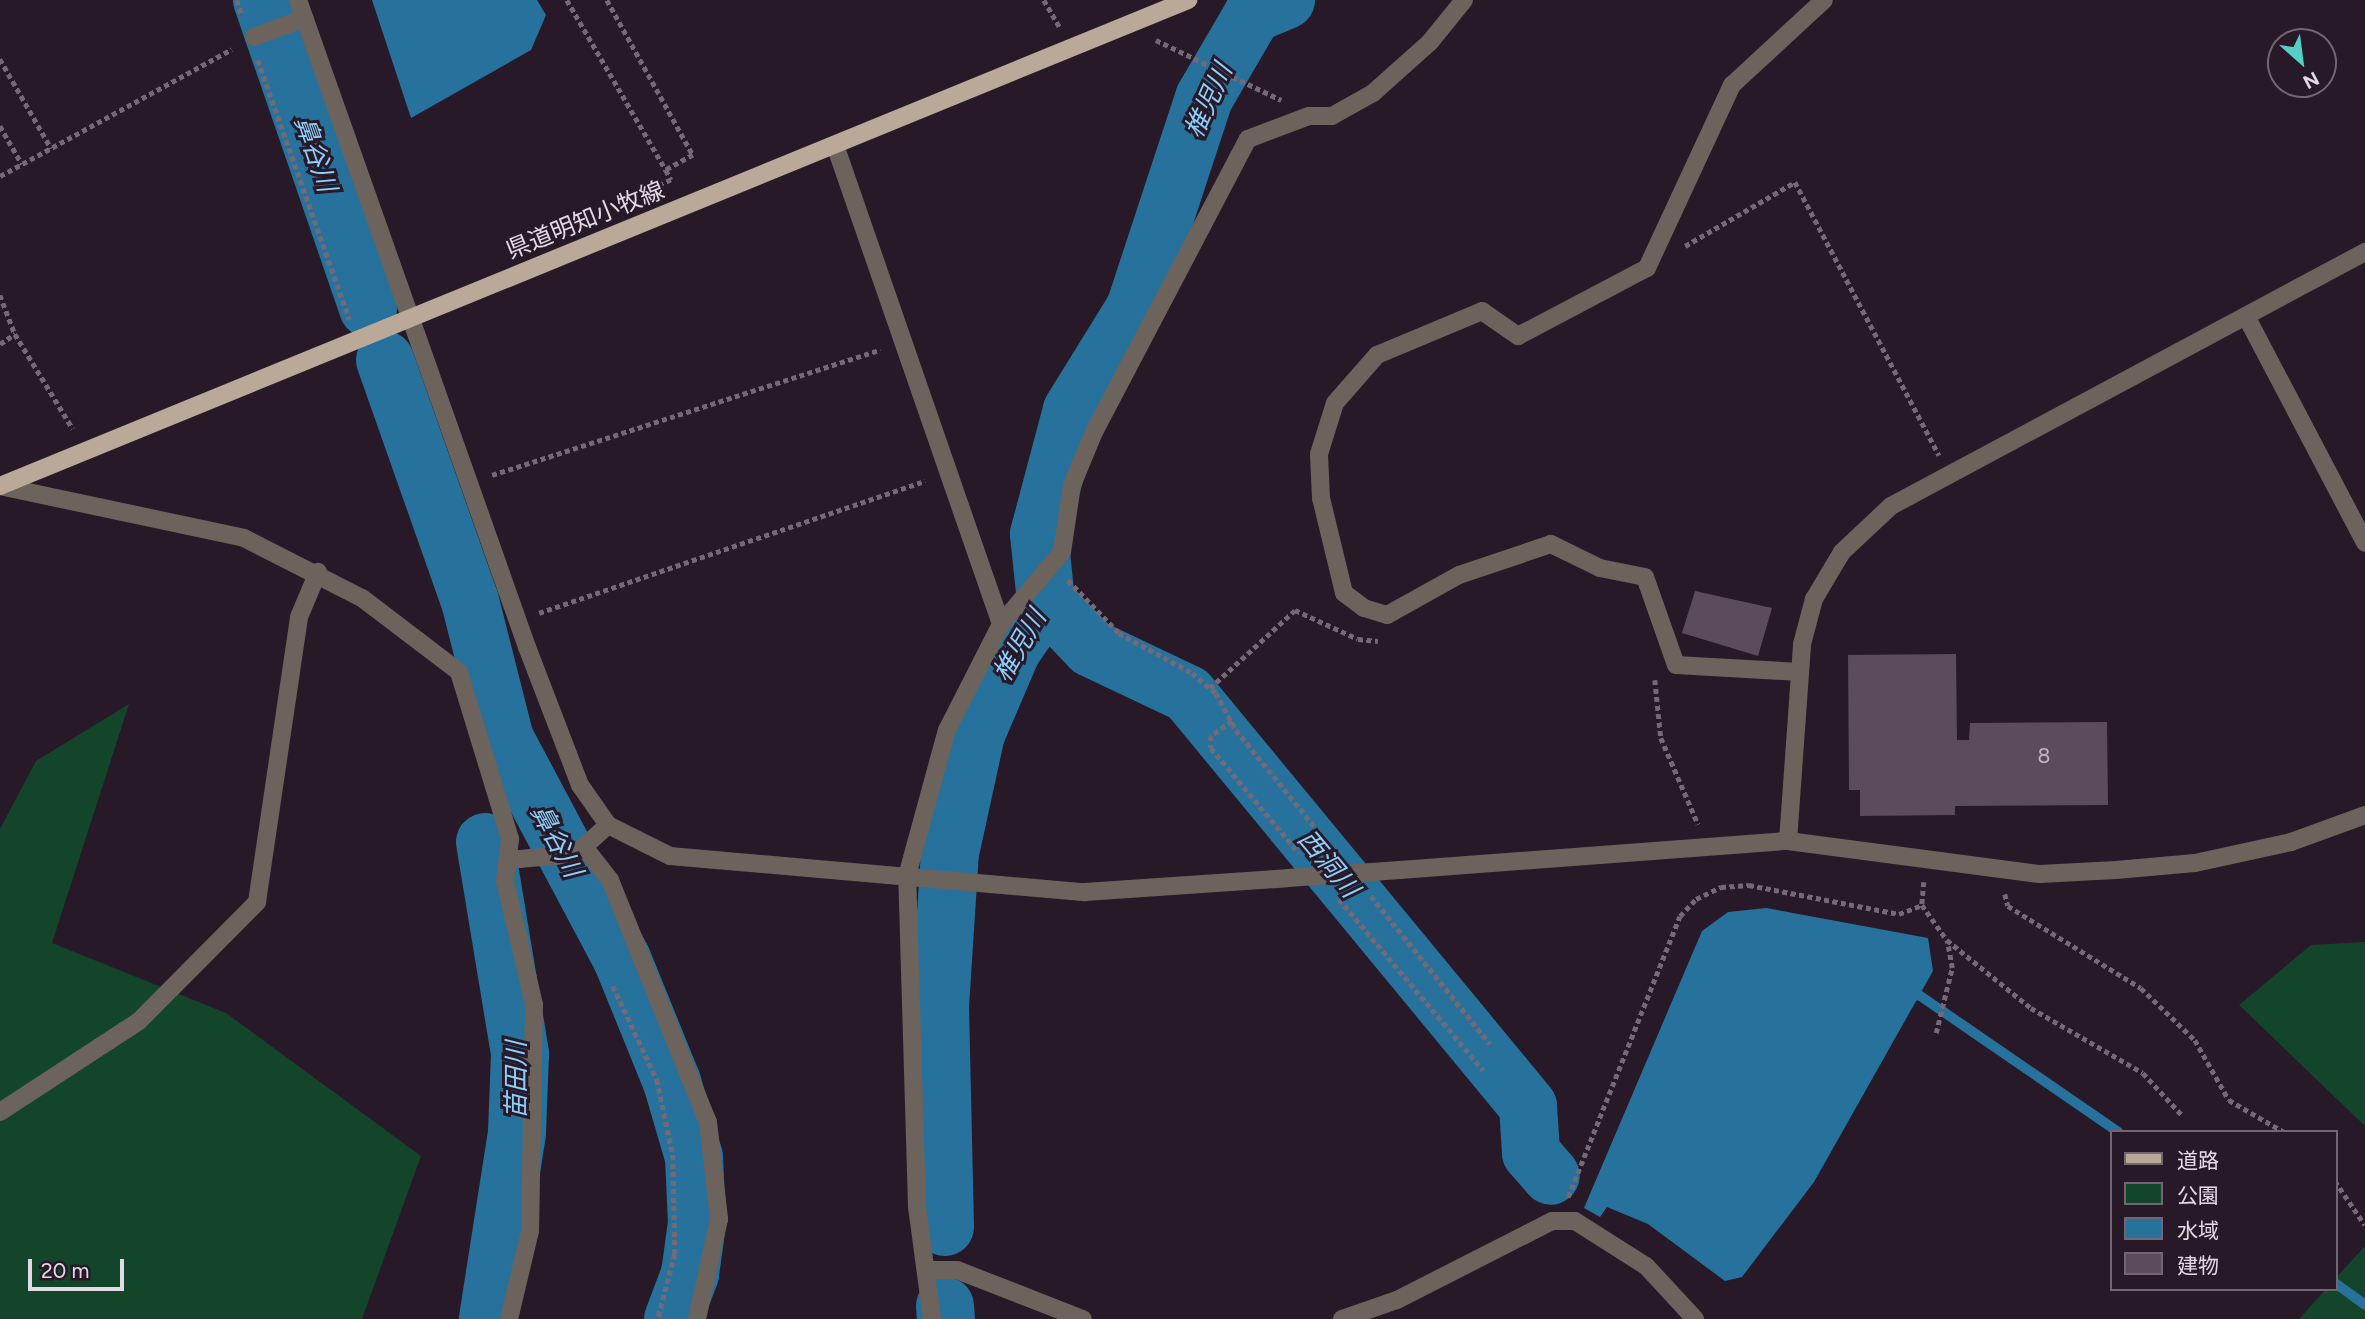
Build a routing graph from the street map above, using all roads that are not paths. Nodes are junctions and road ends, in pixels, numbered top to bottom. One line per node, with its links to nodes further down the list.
1 (298, 0): 5 (street)
2 (1188, 0): 7 (main road, 県道明知小牧線)
3 (1464, 0): 14 (street)
4 (1824, 0): 15 (street)
5 (298, 21): 6 (street); 10 (street)
6 (252, 38)
7 (835, 145): 10 (main road, 県道明知小牧線); 14 (street)
8 (2365, 252): 9 (street)
9 (2246, 316): 12 (street); 15 (street)
10 (410, 318): 11 (main road, 県道明知小牧線); 17 (street)
11 (0, 486): 13 (street)
12 (2365, 543)
13 (318, 572): 20 (street); 22 (street)
14 (1000, 624): 21 (street)
15 (1800, 672): 18 (street)
16 (2365, 815): 18 (street)
17 (608, 825): 19 (street); 21 (street)
18 (1788, 841): 21 (street, bridge)
19 (580, 851): 20 (street); 25 (street)
20 (508, 860): 24 (street)
21 (906, 876): 23 (street)
22 (0, 1112)
23 (926, 1270): 26 (street); 27 (street)
24 (509, 1319)
25 (697, 1319)
26 (932, 1319)
27 (1083, 1319)
28 (1342, 1319): 29 (street)
29 (1695, 1319)

